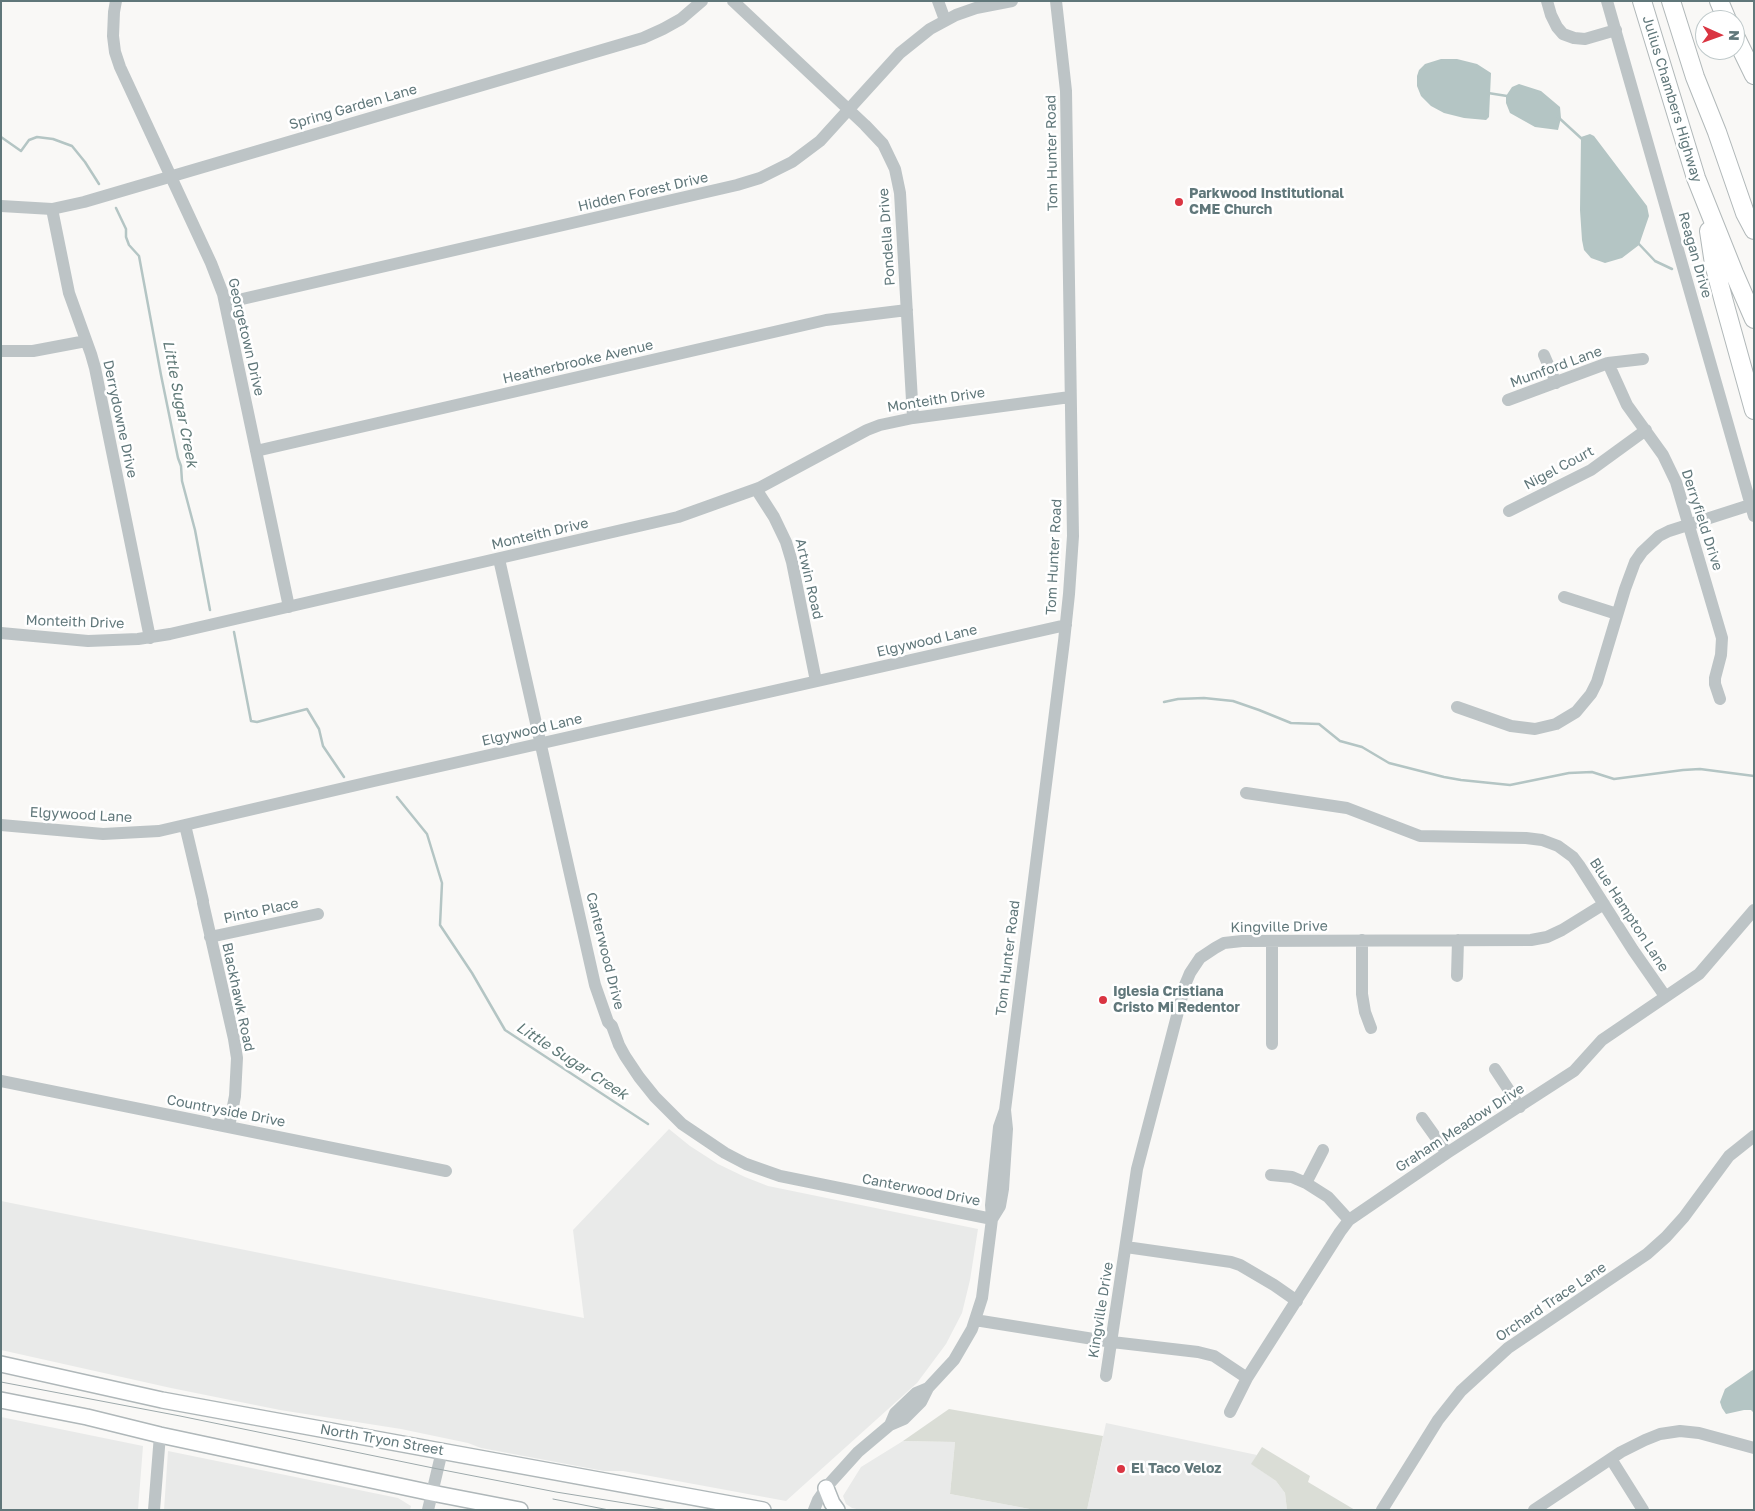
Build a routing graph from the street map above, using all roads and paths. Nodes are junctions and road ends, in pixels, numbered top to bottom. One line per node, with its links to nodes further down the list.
1 (116, 1): 16 (street, Georgetown Drive)
2 (702, 1): 16 (street, Spring Garden Lane)
3 (733, 1): 15 (street, Pondella Drive)
4 (938, 1): 11 (street)
5 (1012, 1): 11 (street, Hidden Forest Drive)
6 (1056, 1): 30 (street, Tom Hunter Road)
7 (1547, 1): 12 (street)
8 (1607, 1): 12 (street, Reagan Drive)
9 (1642, 1): 17 (highway, Julius Chambers Highway)
10 (1671, 1): 20 (highway)
11 (945, 20): 15 (street, Hidden Forest Drive)
12 (1616, 30): 38 (street, Reagan Drive)
13 (1745, 57): 14 (highway)
14 (1754, 75)
15 (849, 109): 21 (street, Hidden Forest Drive); 22 (street, Pondella Drive)
16 (171, 176): 19 (street, Spring Garden Lane); 21 (street, Georgetown Drive)
17 (1703, 196): 23 (highway); 32 (highway)
18 (1, 206): 19 (street, Spring Garden Lane)
19 (52, 209): 24 (street, Derrydowne Drive)
20 (1754, 230)
21 (225, 303): 35 (street, Georgetown Drive)
22 (907, 310): 33 (street, Pondella Drive); 35 (street, Heatherbrooke Avenue)
23 (1754, 319)
24 (86, 341): 25 (street); 46 (street, Derrydowne Drive)
25 (1, 351)
26 (1544, 355): 29 (street)
27 (1643, 359): 28 (street, Mumford Lane)
28 (1608, 363): 29 (street, Mumford Lane); 34 (street, Derryfield Drive)
29 (1556, 383): 31 (street, Mumford Lane)
30 (1070, 397): 33 (street, Monteith Drive); 44 (street, Tom Hunter Road)
31 (1508, 400)
32 (1754, 410)
33 (913, 418): 36 (street, Monteith Drive)
34 (1646, 430): 37 (street, Nigel Court); 39 (street, Derryfield Drive)
35 (256, 451): 42 (street, Georgetown Drive)
36 (756, 489): 40 (street, Monteith Drive); 47 (street, Artwin Road)
37 (1509, 510)
38 (1752, 511): 39 (street)
39 (1688, 524): 43 (street); 48 (street, Derryfield Drive)
40 (498, 559): 42 (street, Monteith Drive); 50 (street, Canterwood Drive)
41 (1564, 597): 43 (street)
42 (289, 607): 46 (street, Monteith Drive)
43 (1617, 614): 49 (street)
44 (1066, 625): 47 (street, Elgywood Lane); 76 (street, Tom Hunter Road)
45 (1, 633): 46 (street, Monteith Drive)
46 (150, 638)
47 (816, 681): 50 (street, Elgywood Lane)
48 (1720, 699)
49 (1457, 708)
50 (540, 744): 53 (street, Elgywood Lane); 76 (street, Canterwood Drive)
51 (1246, 793): 54 (street, Blue Hampton Lane)
52 (1, 825): 53 (street, Elgywood Lane)
53 (185, 825): 57 (street, Blackhawk Road)
54 (1604, 904): 59 (street, Kingville Drive); 62 (street, Blue Hampton Lane)
55 (1754, 910): 62 (street, Graham Meadow Drive)
56 (318, 914): 57 (street, Pinto Place)
57 (210, 937): 69 (street, Blackhawk Road)
58 (1362, 940): 59 (street, Kingville Drive); 60 (street, Kingville Drive); 63 (street)
59 (1458, 940): 61 (street)
60 (1272, 942): 64 (street); 78 (street, Kingville Drive)
61 (1457, 976)
62 (1665, 996): 67 (street, Graham Meadow Drive)
63 (1372, 1028)
64 (1272, 1044)
65 (1495, 1069): 67 (street)
66 (1, 1081): 69 (street, Countryside Drive)
67 (1520, 1106): 72 (street, Graham Meadow Drive)
68 (1422, 1118): 72 (street)
69 (229, 1127): 73 (street, Countryside Drive)
70 (1754, 1136): 99 (street, Orchard Trace Lane)
71 (1323, 1150): 75 (street)
72 (1447, 1153): 77 (street, Graham Meadow Drive)
73 (446, 1171)
74 (1271, 1175): 75 (street)
75 (1306, 1183): 77 (street)
76 (992, 1220): 80 (street, Tom Hunter Road)
77 (1349, 1220): 79 (street, Graham Meadow Drive)
78 (1126, 1247): 79 (street); 81 (street, Kingville Drive)
79 (1297, 1301): 84 (street, Graham Meadow Drive)
80 (975, 1320): 81 (street); 91 (street, Tom Hunter Road)
81 (1112, 1342): 83 (street, Kingville Drive); 84 (street)
82 (1, 1364): 89 (main road, North Tryon Street)
83 (1106, 1376)
84 (1247, 1378): 86 (street, Graham Meadow Drive)
85 (1, 1400): 87 (main road)
86 (1230, 1412)
87 (160, 1434): 92 (main road); 93 (street)
88 (1754, 1448): 90 (street)
89 (442, 1451): 92 (street); 96 (main road, North Tryon Street)
90 (1611, 1459): 100 (street); 101 (street)
91 (826, 1488): 97 (street, Tom Hunter Road); 98 (main road)
92 (432, 1493): 94 (street); 95 (main road)
93 (154, 1510)
94 (428, 1510)
95 (520, 1510)
96 (763, 1510)
97 (814, 1510)
98 (836, 1510)
99 (1382, 1510)
100 (1534, 1510)
101 (1643, 1510)

